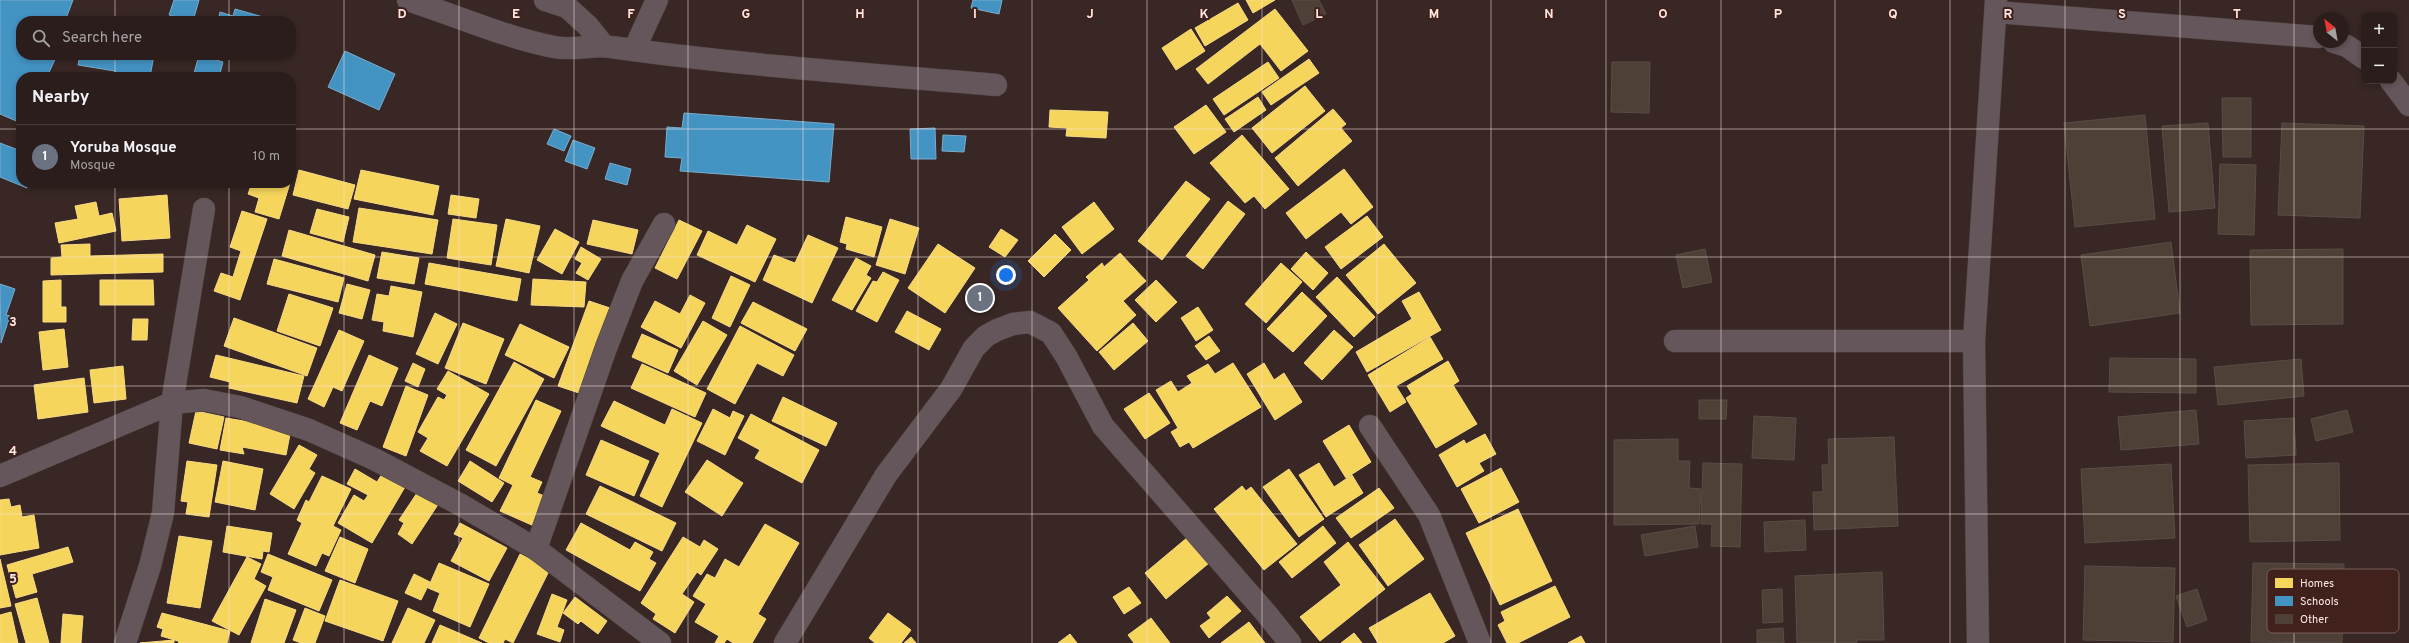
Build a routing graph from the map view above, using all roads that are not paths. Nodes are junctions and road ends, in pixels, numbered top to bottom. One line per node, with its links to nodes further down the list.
1 (408, 0): 6 (street)
2 (545, 0): 6 (street)
3 (657, 0): 8 (street)
4 (1996, 6): 5 (street); 16 (street)
5 (2313, 36)
6 (604, 46): 8 (street)
7 (2349, 47): 9 (street)
8 (634, 50): 11 (street)
9 (2361, 56)
10 (2393, 84): 12 (street)
11 (996, 85)
12 (2409, 105)
13 (204, 209): 17 (street)
14 (664, 224): 20 (street)
15 (1675, 341): 16 (street)
16 (1974, 341): 26 (street)
17 (172, 403): 19 (street); 20 (street); 21 (street)
18 (1370, 426): 25 (street)
19 (0, 476)
20 (536, 549): 22 (street)
21 (125, 643)
22 (660, 643)
23 (784, 643): 24 (street)
24 (1290, 643)
25 (1480, 643)
26 (1978, 643)

